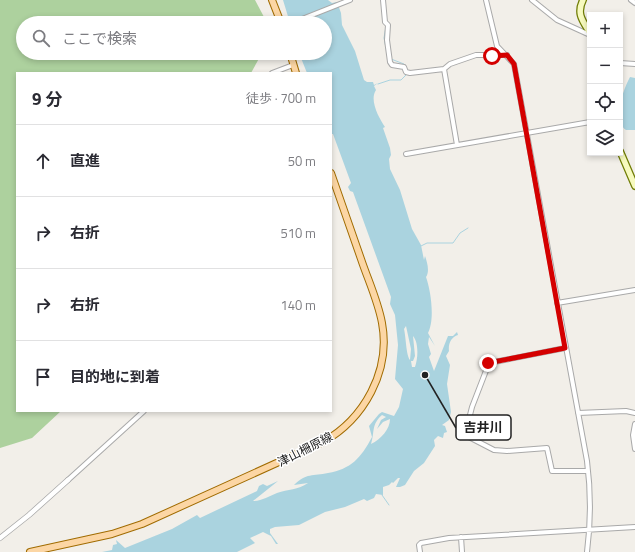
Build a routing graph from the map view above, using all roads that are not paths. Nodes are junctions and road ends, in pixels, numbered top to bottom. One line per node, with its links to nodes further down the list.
1 (272, 0): 9 (main road)
2 (350, 0): 10 (street)
3 (383, 0): 18 (street)
4 (486, 0): 13 (street)
5 (532, 0): 12 (street)
6 (583, 0): 11 (main road)
7 (631, 0): 8 (street)
8 (635, 3)
9 (278, 16)
10 (310, 16)
11 (587, 29)
12 (587, 33)
13 (507, 55): 18 (street); 22 (street)
14 (292, 60): 17 (main road)
15 (623, 63): 16 (street)
16 (635, 64)
17 (294, 66): 19 (street); 20 (main road)
18 (444, 69): 23 (street)
19 (275, 72)
20 (296, 72)
21 (587, 123): 22 (street)
22 (527, 133): 23 (street); 29 (street)
23 (457, 145): 24 (street)
24 (406, 154)
25 (622, 156): 27 (main road)
26 (332, 176): 42 (main road, 津山柵原線)
27 (635, 186)
28 (635, 290): 29 (street)
29 (557, 303): 30 (street)
30 (565, 348): 32 (street); 36 (street)
31 (143, 412): 37 (street)
32 (578, 413): 33 (street); 36 (street)
33 (635, 414)
34 (635, 424): 35 (street)
35 (635, 446)
36 (588, 471): 39 (street)
37 (68, 480): 41 (street)
38 (635, 527): 39 (street)
39 (590, 530): 40 (street); 45 (street)
40 (461, 537): 43 (street); 44 (street)
41 (0, 538)
42 (30, 552)
43 (420, 552)
44 (462, 552)
45 (587, 552)

